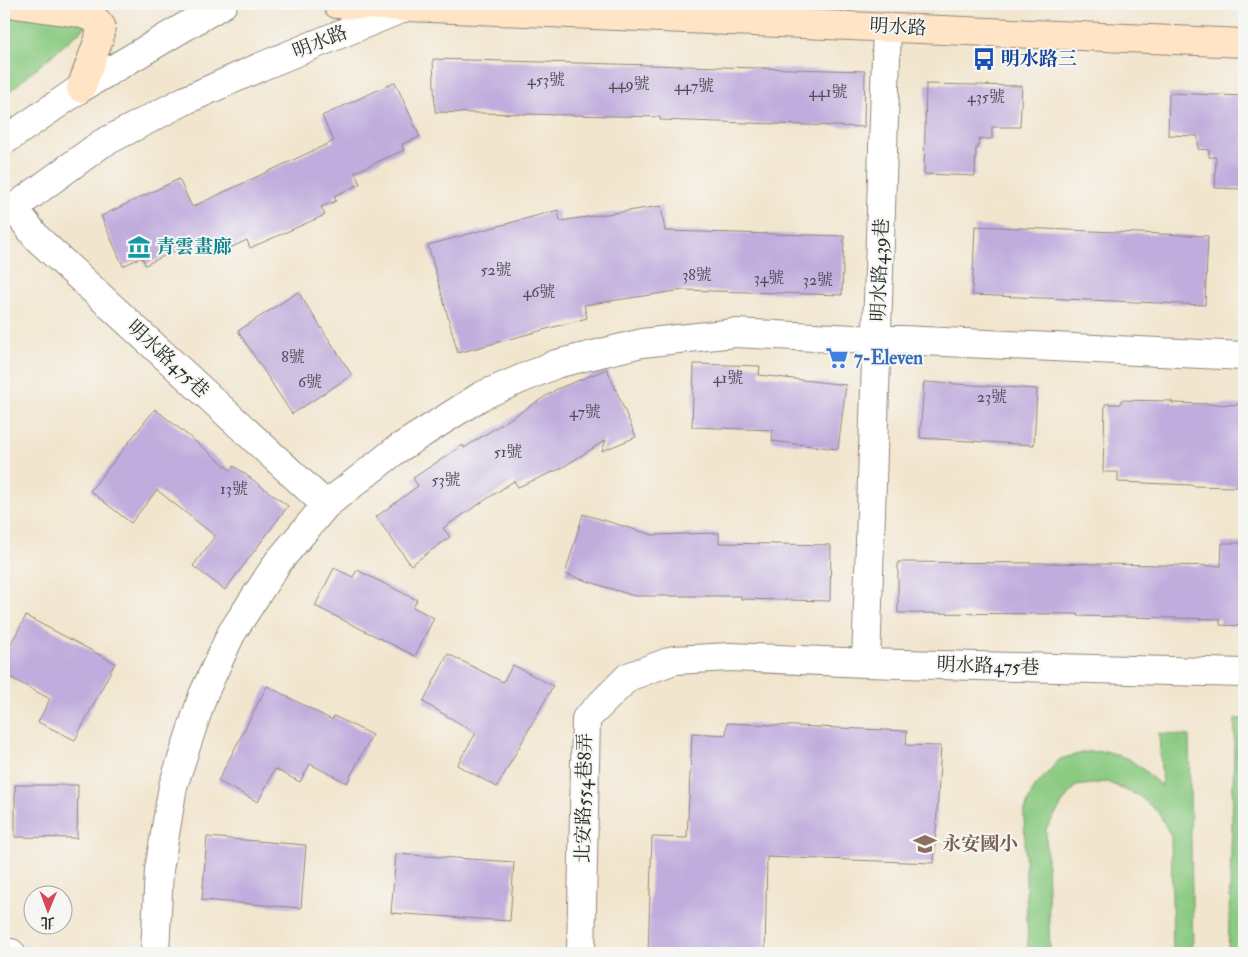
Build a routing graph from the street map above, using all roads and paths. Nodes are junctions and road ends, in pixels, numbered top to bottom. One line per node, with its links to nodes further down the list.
1 (14, 4): 7 (main road)
2 (222, 4): 7 (street)
3 (337, 4): 4 (main road)
4 (406, 7): 5 (main road, 明水路); 9 (street, 明水路)
5 (888, 27): 6 (main road, 明水路); 10 (street, 明水路439巷)
6 (1244, 43)
7 (81, 88): 8 (street)
8 (4, 141)
9 (9, 212): 12 (street, 明水路475巷)
10 (878, 339): 11 (street); 12 (street); 14 (street, 明水路439巷)
11 (1244, 356)
12 (326, 504): 18 (street)
13 (731, 657): 14 (street, 明水路475巷); 19 (street, 北安路554巷8弄)
14 (866, 663): 15 (street, 明水路475巷)
15 (1244, 673)
16 (4, 953): 17 (street)
17 (11, 953)
18 (155, 953)
19 (581, 953)

